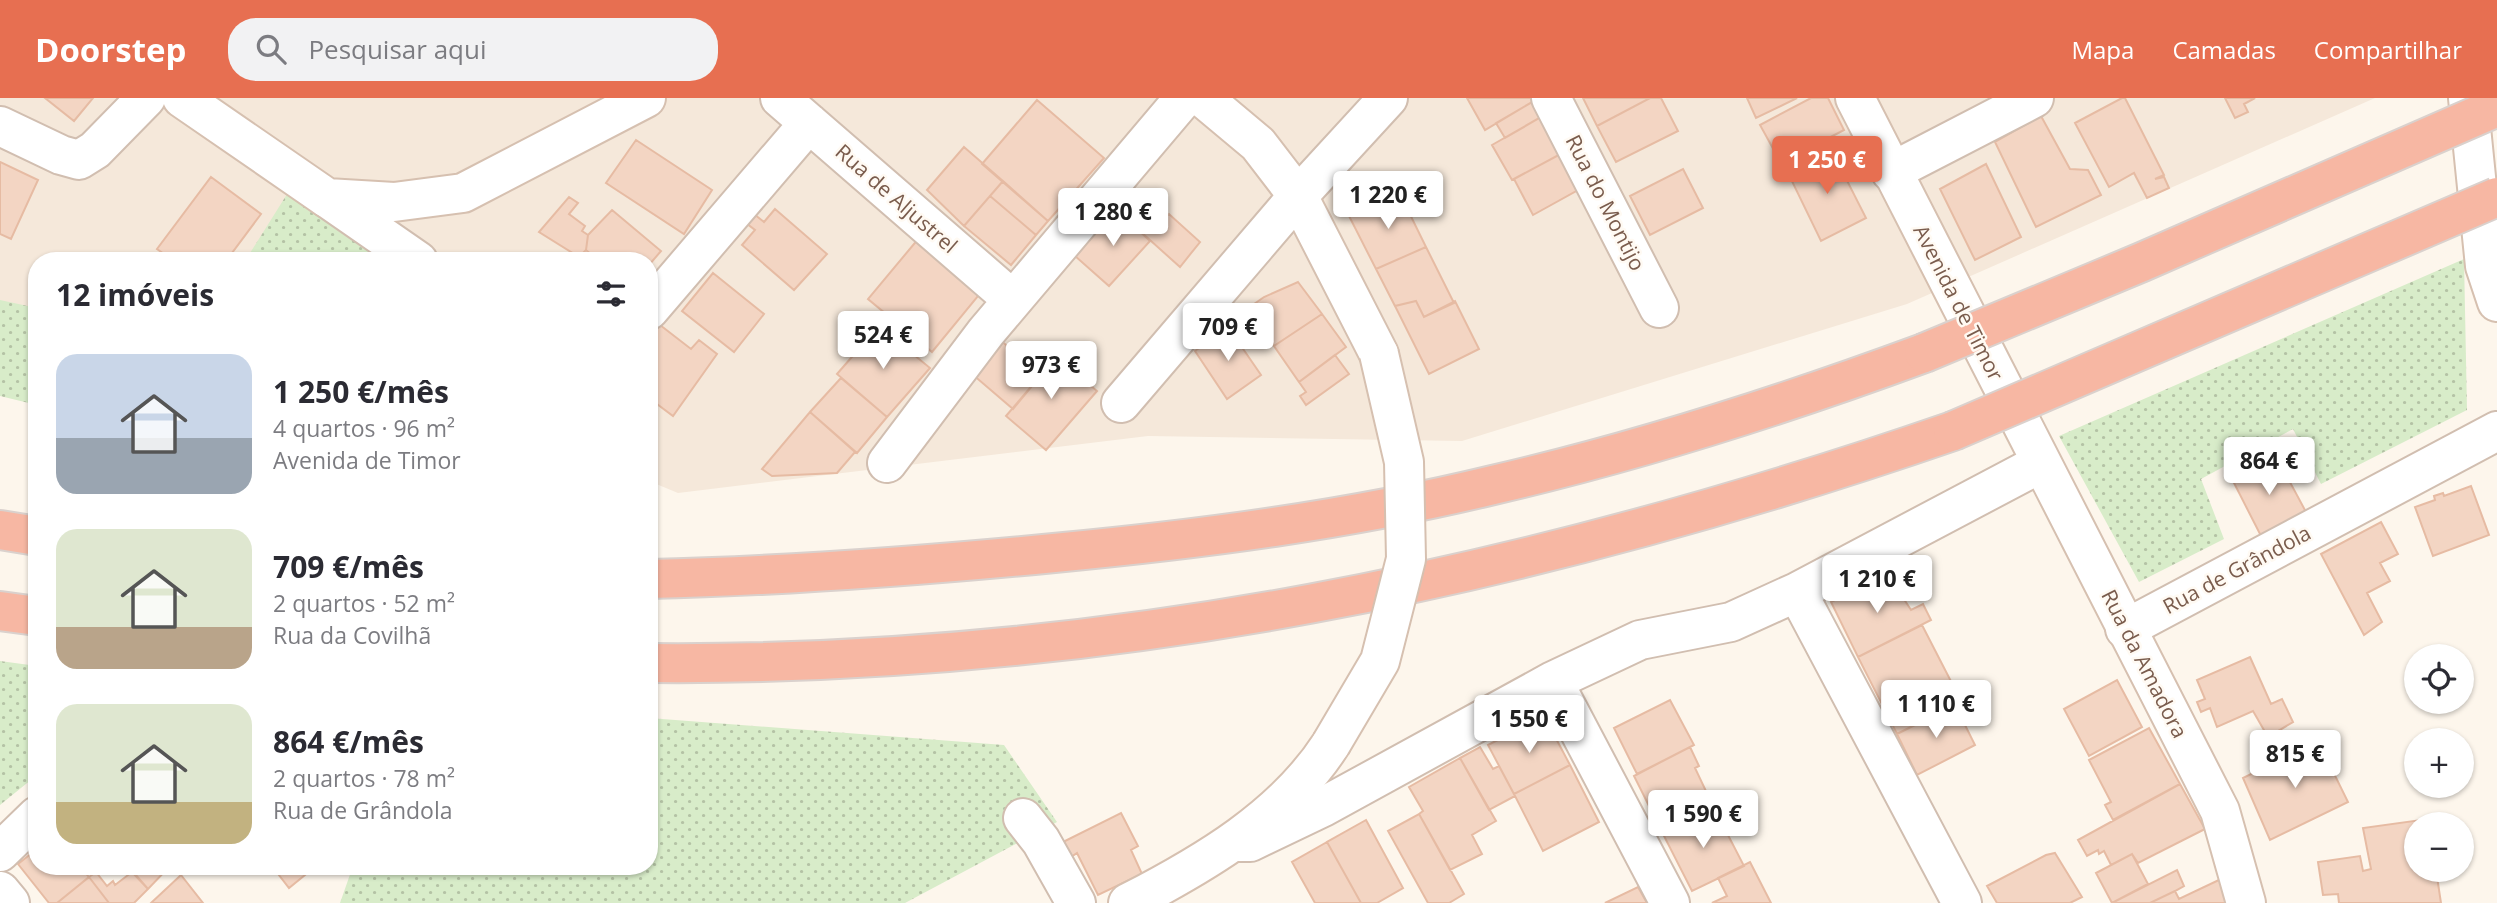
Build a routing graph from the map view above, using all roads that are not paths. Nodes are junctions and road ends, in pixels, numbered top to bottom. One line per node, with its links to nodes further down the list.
1 (146, 98): 14 (street)
2 (182, 98): 18 (street)
3 (646, 98): 18 (street)
4 (780, 98): 13 (street, Rua de Aljustrel)
5 (1184, 98): 21 (street)
6 (1203, 98): 16 (street)
7 (1388, 98): 16 (street)
8 (1551, 98): 23 (street, Rua do Montijo)
9 (1855, 98): 15 (street, Avenida de Timor)
10 (2034, 98): 15 (street)
11 (2468, 98): 22 (street)
12 (2497, 107): 30 (highway, bridge)
13 (808, 123): 20 (street); 21 (street, Rua de Aljustrel)
14 (0, 126)
15 (1891, 172): 26 (street, Avenida de Timor)
16 (1298, 196): 24 (street); 39 (street, bridge)
17 (2497, 197): 35 (highway, bridge)
18 (327, 198): 19 (street)
19 (405, 252)
20 (658, 299)
21 (1013, 300): 27 (street)
22 (2497, 302)
23 (1659, 308)
24 (1121, 403)
25 (2497, 431): 34 (street, Rua de Grândola)
26 (2033, 448): 31 (street); 34 (street, Rua da Amadora)
27 (887, 463)
28 (0, 530): 29 (highway)
29 (28, 535)
30 (658, 579)
31 (1797, 592): 36 (street); 46 (street)
32 (0, 611): 33 (highway)
33 (28, 615)
34 (2125, 629): 47 (street, Rua da Amadora)
35 (658, 663)
36 (1553, 681): 39 (street); 45 (street)
37 (1023, 818): 43 (street)
38 (28, 825): 40 (street)
39 (1231, 842): 44 (street)
40 (0, 852)
41 (0, 891): 42 (street)
42 (10, 903)
43 (1076, 903)
44 (1128, 903)
45 (1670, 903)
46 (1962, 903)
47 (2246, 903)

